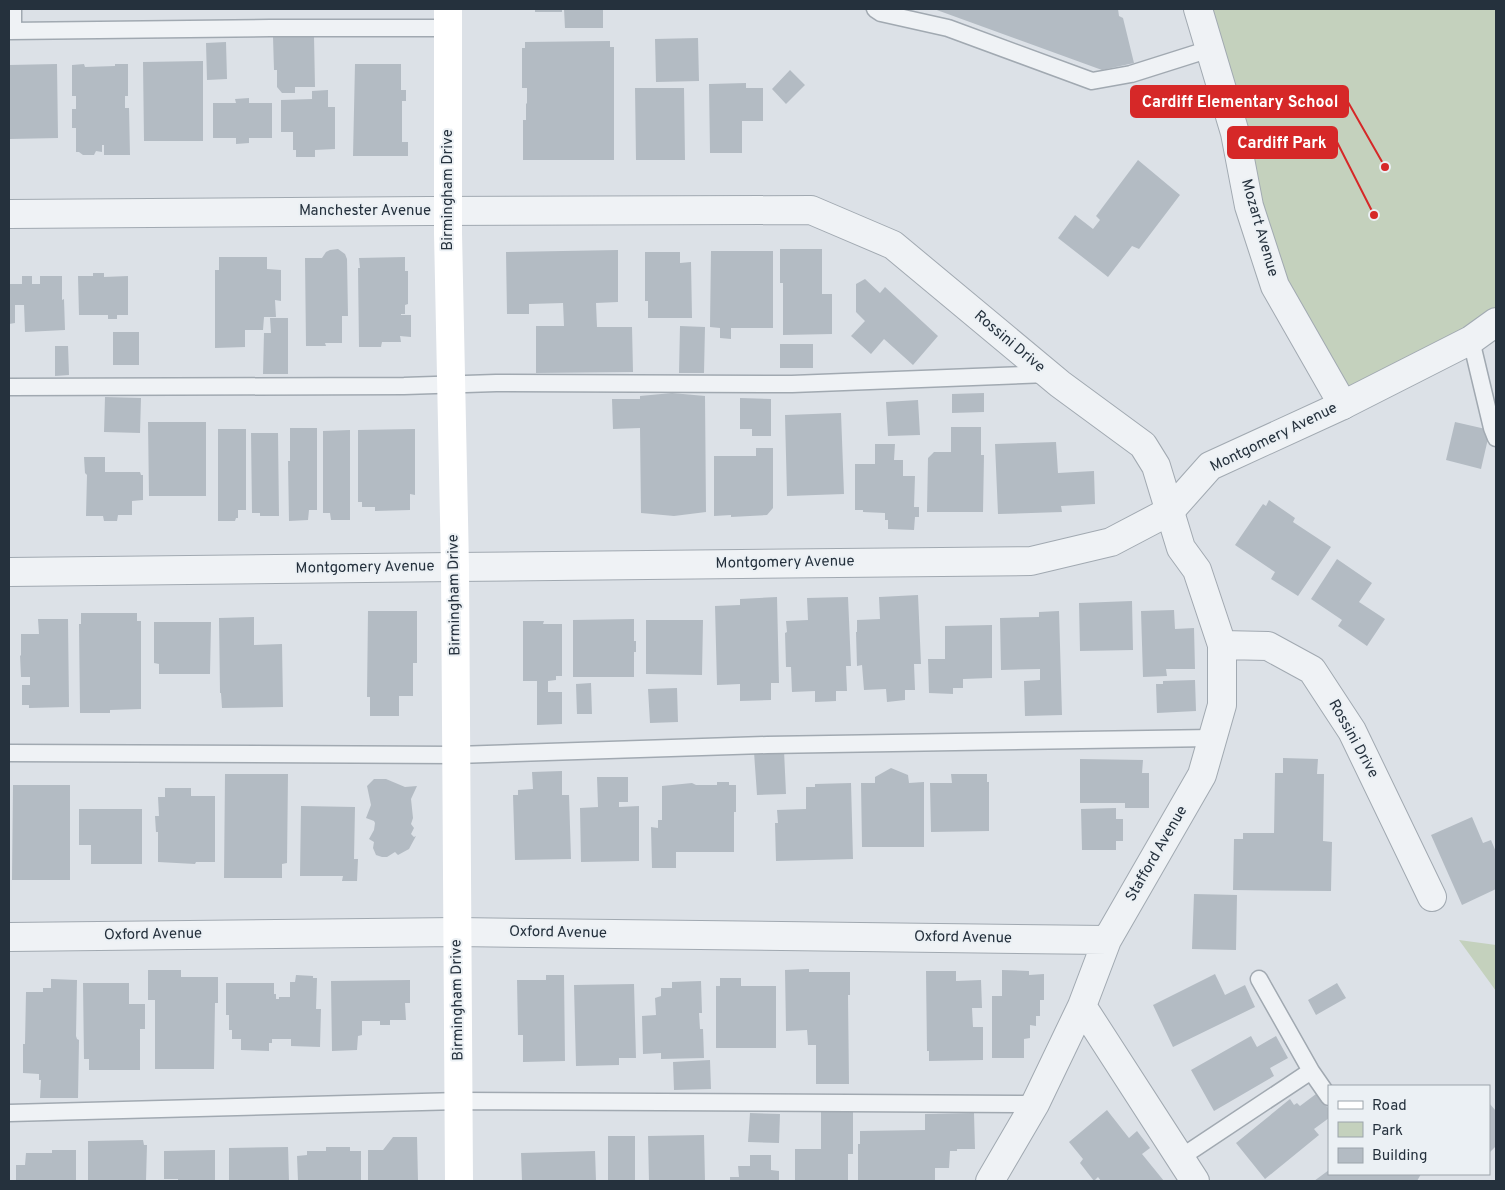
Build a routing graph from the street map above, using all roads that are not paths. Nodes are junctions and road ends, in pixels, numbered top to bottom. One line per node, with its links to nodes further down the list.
1 (13, 9): 5 (lane)
2 (875, 9): 6 (lane)
3 (1198, 9): 6 (street, Mozart Avenue)
4 (448, 18): 5 (lane); 8 (main road, Birmingham Drive)
5 (11, 31)
6 (1210, 49): 15 (street, Mozart Avenue)
7 (810, 210): 8 (street, Manchester Avenue); 12 (street, Rossini Drive)
8 (448, 211): 9 (street, Manchester Avenue); 13 (main road, Birmingham Drive)
9 (9, 214)
10 (1496, 322): 11 (street, Montgomery Avenue)
11 (1471, 340): 15 (street, Montgomery Avenue); 16 (lane)
12 (1048, 374): 13 (lane); 17 (street, Rossini Drive)
13 (451, 385): 14 (lane); 18 (main road, Birmingham Drive)
14 (9, 387)
15 (1342, 405): 17 (street, Montgomery Avenue)
16 (1496, 438)
17 (1170, 511): 18 (street, Montgomery Avenue); 20 (street, Stafford Avenue)
18 (455, 567): 19 (street, Montgomery Avenue); 23 (main road, Birmingham Drive)
19 (9, 572)
20 (1222, 645): 21 (street, Stafford Avenue); 24 (street, Rossini Drive)
21 (1213, 738): 23 (lane); 27 (street, Stafford Avenue)
22 (9, 753): 23 (lane)
23 (456, 755): 25 (main road, Birmingham Drive)
24 (1432, 898)
25 (457, 932): 26 (street, Oxford Avenue); 27 (street, Oxford Avenue); 32 (main road, Birmingham Drive)
26 (9, 937)
27 (1107, 940): 29 (street, Stafford Avenue)
28 (1259, 979): 30 (lane)
29 (1082, 1006): 33 (street, Stafford Avenue); 35 (street)
30 (1311, 1071): 31 (lane); 35 (lane)
31 (1328, 1096)
32 (459, 1101): 33 (lane); 34 (lane); 36 (main road, Birmingham Drive)
33 (1036, 1104): 37 (street, Stafford Avenue)
34 (9, 1112)
35 (1180, 1158): 38 (street)
36 (459, 1181)
37 (990, 1181)
38 (1195, 1181)

